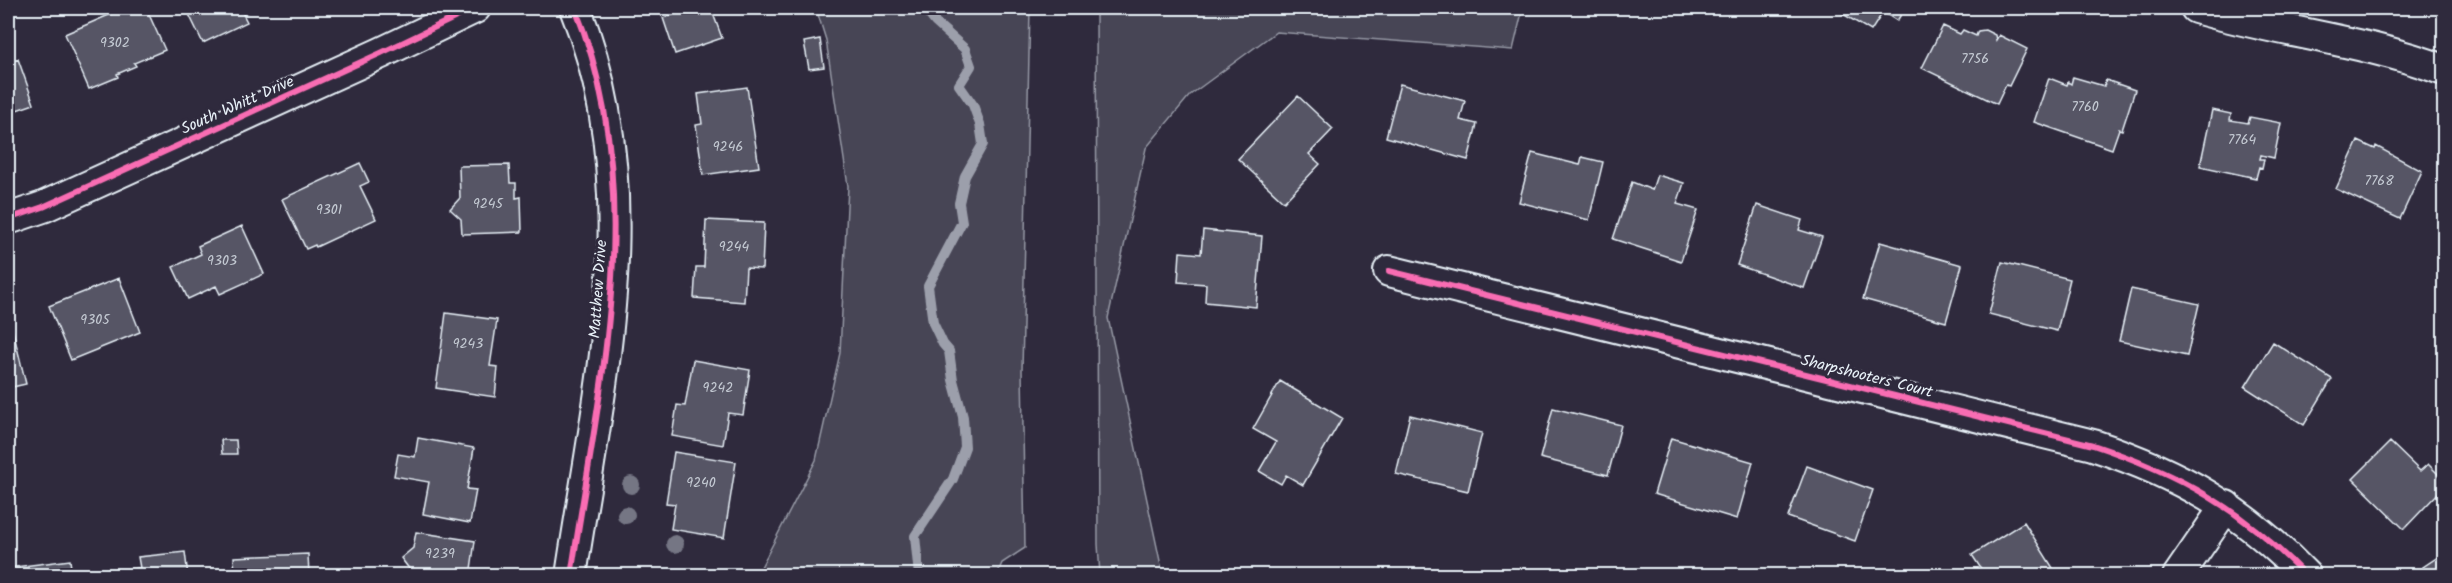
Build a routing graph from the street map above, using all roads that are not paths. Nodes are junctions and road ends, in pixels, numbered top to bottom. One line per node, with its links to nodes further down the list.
1 (475, 8): 5 (street, South Whitt Drive)
2 (576, 8): 8 (street, Matthew Drive)
3 (2196, 8): 4 (street)
4 (2445, 70)
5 (8, 219)
6 (1389, 271): 7 (street, Sharpshooters Court)
7 (2226, 506): 9 (street); 10 (street, Sharpshooters Court)
8 (571, 576)
9 (2178, 576)
10 (2306, 576)

